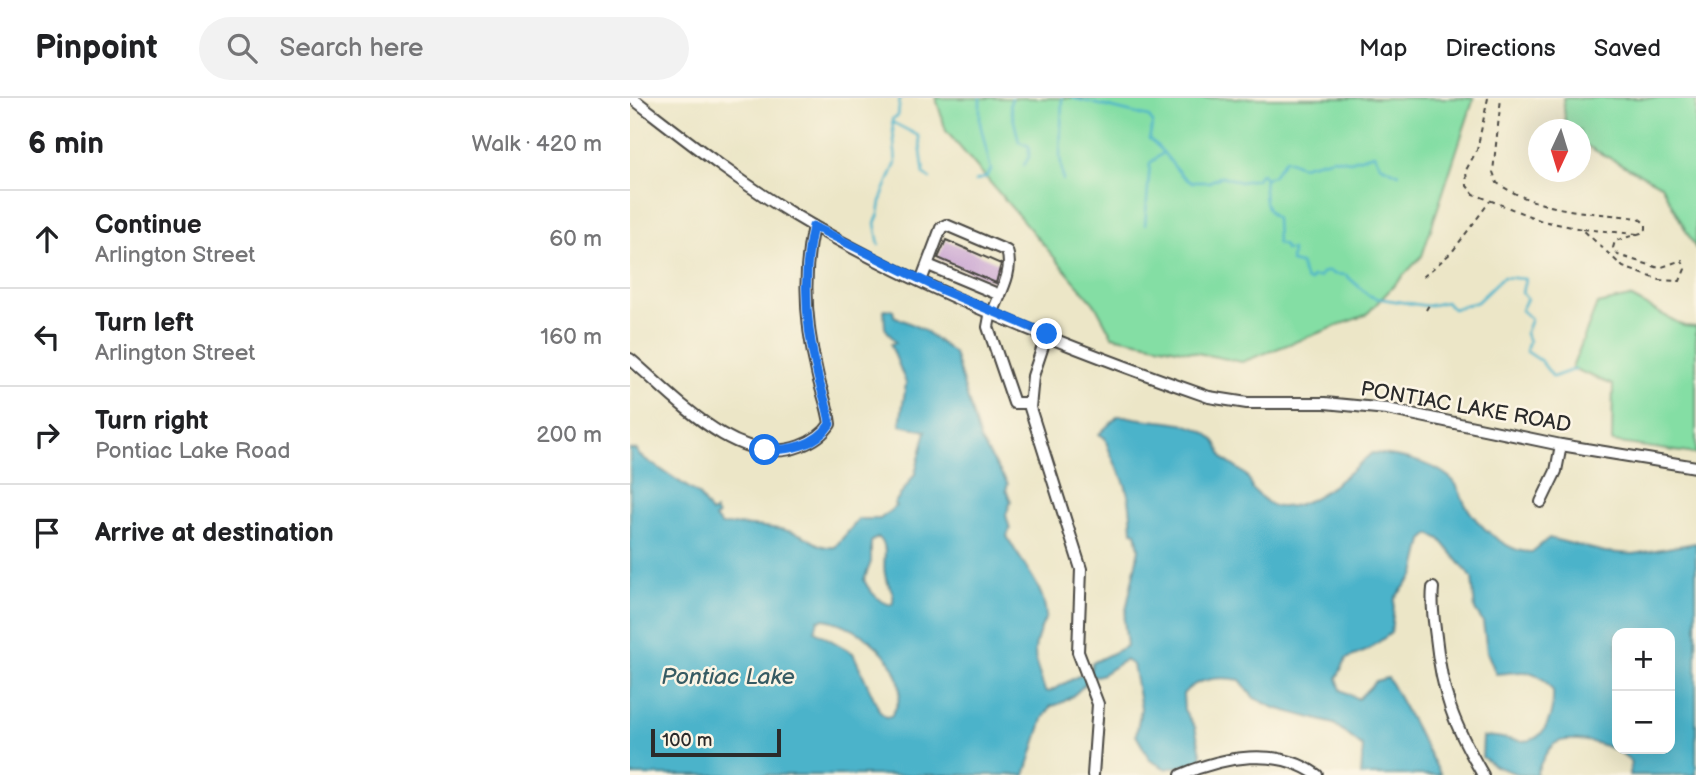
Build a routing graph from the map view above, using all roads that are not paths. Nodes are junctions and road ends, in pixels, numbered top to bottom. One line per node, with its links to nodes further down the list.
1 (632, 98): 2 (street, PONTIAC LAKE ROAD)
2 (813, 226): 4 (street, PONTIAC LAKE ROAD); 8 (street)
3 (928, 265): 4 (street); 5 (street); 5 (street)
4 (922, 281): 6 (street, PONTIAC LAKE ROAD)
5 (1000, 295): 6 (street)
6 (992, 311): 7 (street, PONTIAC LAKE ROAD); 9 (street)
7 (1047, 334): 9 (street); 10 (street, PONTIAC LAKE ROAD)
8 (630, 359)
9 (1030, 403): 15 (street)
10 (1561, 445): 11 (street, PONTIAC LAKE ROAD); 12 (street)
11 (1696, 467)
12 (1541, 502)
13 (1433, 589): 17 (street)
14 (1184, 774): 16 (street)
15 (1093, 775)
16 (1317, 775)
17 (1483, 775)

